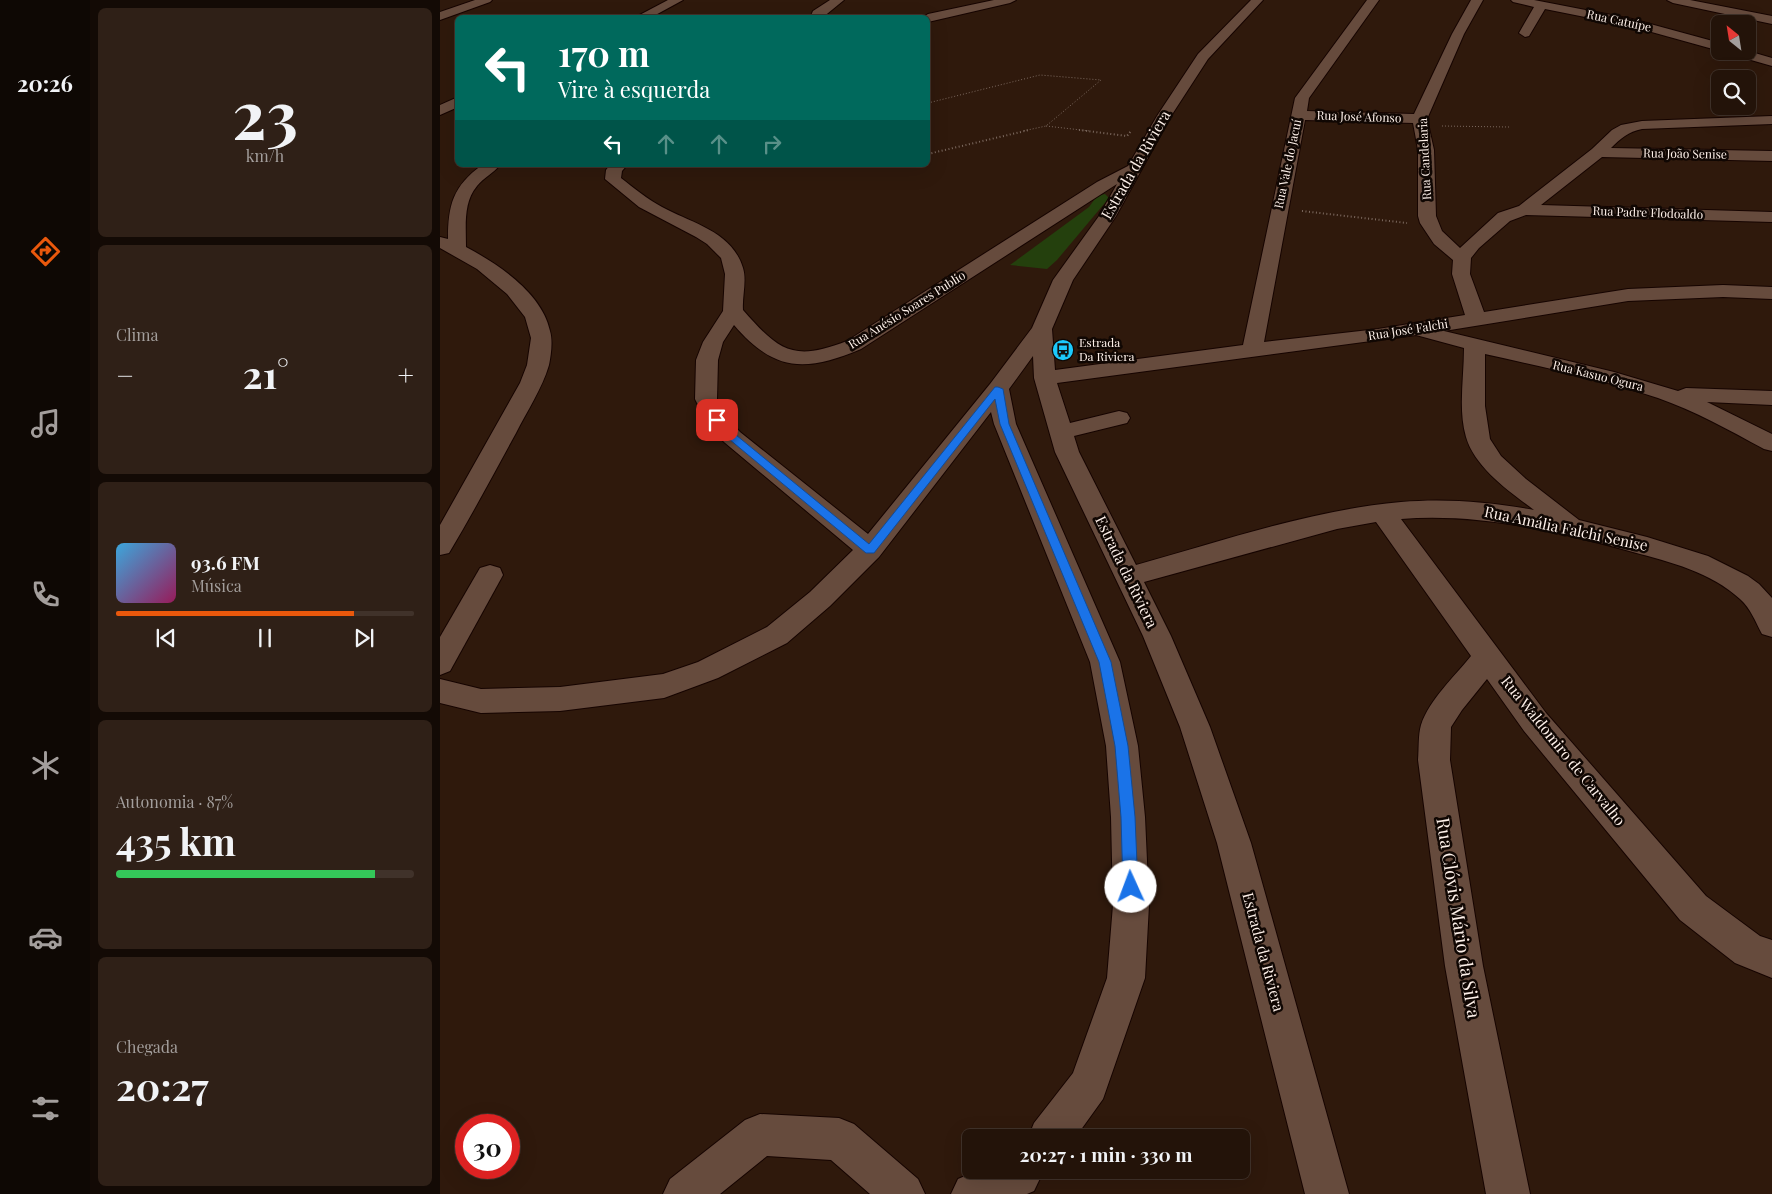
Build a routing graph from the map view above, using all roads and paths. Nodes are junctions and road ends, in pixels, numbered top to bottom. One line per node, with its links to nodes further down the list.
1 (486, 0): 13 (street)
2 (677, 0): 11 (street)
3 (838, 0): 12 (street)
4 (1010, 0): 14 (street)
5 (1257, 0): 35 (street, Estrada da Riviera)
6 (1373, 0): 24 (street, Rua Vale do Jacuí)
7 (1478, 0): 26 (street, Rua Candelaria)
8 (1516, 0): 10 (street, Rua Catuípe)
9 (1673, 0): 15 (street)
10 (1540, 5): 16 (street); 17 (street, Rua Catuípe)
11 (646, 15)
12 (817, 15)
13 (440, 16)
14 (930, 18)
15 (1772, 20)
16 (1526, 34)
17 (1711, 45)
18 (1756, 57): 19 (street)
19 (1772, 62): 20 (street)
20 (1741, 65)
21 (455, 95): 23 (street)
22 (930, 103): 27 (path)
23 (440, 111)
24 (1298, 116): 26 (street, Rua José Afonso); 36 (street, Rua Vale do Jacuí)
25 (1772, 120): 30 (street)
26 (1421, 122): 28 (path); 39 (street, Rua Candelaria)
27 (1046, 126): 29 (path); 31 (path)
28 (1509, 127)
29 (1133, 129)
30 (1598, 152): 32 (street, Rua João Senise); 37 (street)
31 (930, 154)
32 (1772, 156)
33 (489, 167): 40 (street)
34 (618, 167): 43 (street)
35 (1134, 169): 43 (street, Rua Anésio Soares Publio); 45 (street, Estrada da Riviera)
36 (1279, 208): 39 (path); 48 (street, Rua Vale do Jacuí)
37 (1525, 210): 38 (street, Rua Padre Flodoaldo); 41 (street)
38 (1772, 217)
39 (1429, 225): 41 (street)
40 (448, 245): 60 (street)
41 (1462, 258): 44 (street)
42 (1772, 293): 44 (street, Rua José Falchi)
43 (733, 311): 61 (street)
44 (1476, 319): 46 (street, Rua José Falchi)
45 (1042, 329): 49 (street, Estrada da Riviera); 50 (street)
46 (1416, 329): 47 (street, Rua Kasuo Ogura); 48 (street, Rua José Falchi)
47 (1474, 346): 51 (street, Rua Kasuo Ogura); 59 (street)
48 (1252, 350): 49 (street, Rua José Falchi)
49 (1045, 378): 56 (street, Estrada da Riviera)
50 (998, 389): 61 (street); 69 (street)
51 (1665, 394): 52 (street); 55 (street, Rua Kasuo Ogura)
52 (1744, 397): 53 (street); 55 (street)
53 (1772, 398)
54 (1119, 418): 56 (street)
55 (1734, 423): 57 (street, Rua Kasuo Ogura)
56 (1061, 432): 63 (street, Estrada da Riviera)
57 (1772, 444)
58 (1382, 512): 59 (street, Rua Amália Falchi Senise); 63 (street, Rua Amália Falchi Senise); 65 (street, Rua Waldomiro de Carvalho)
59 (1575, 529): 64 (street, Rua Amália Falchi Senise)
60 (440, 546)
61 (870, 550): 67 (street)
62 (490, 575): 66 (street)
63 (1129, 577): 74 (street, Estrada da Riviera)
64 (1772, 626)
65 (1488, 656): 68 (street, Rua Waldomiro de Carvalho); 75 (street, Rua Clóvis Mário da Silva)
66 (440, 663)
67 (440, 691)
68 (1772, 959)
69 (1056, 1129)
70 (1011, 1179): 73 (street)
71 (685, 1194): 72 (street)
72 (903, 1194)
73 (973, 1194)
74 (1327, 1194)
75 (1508, 1194)

